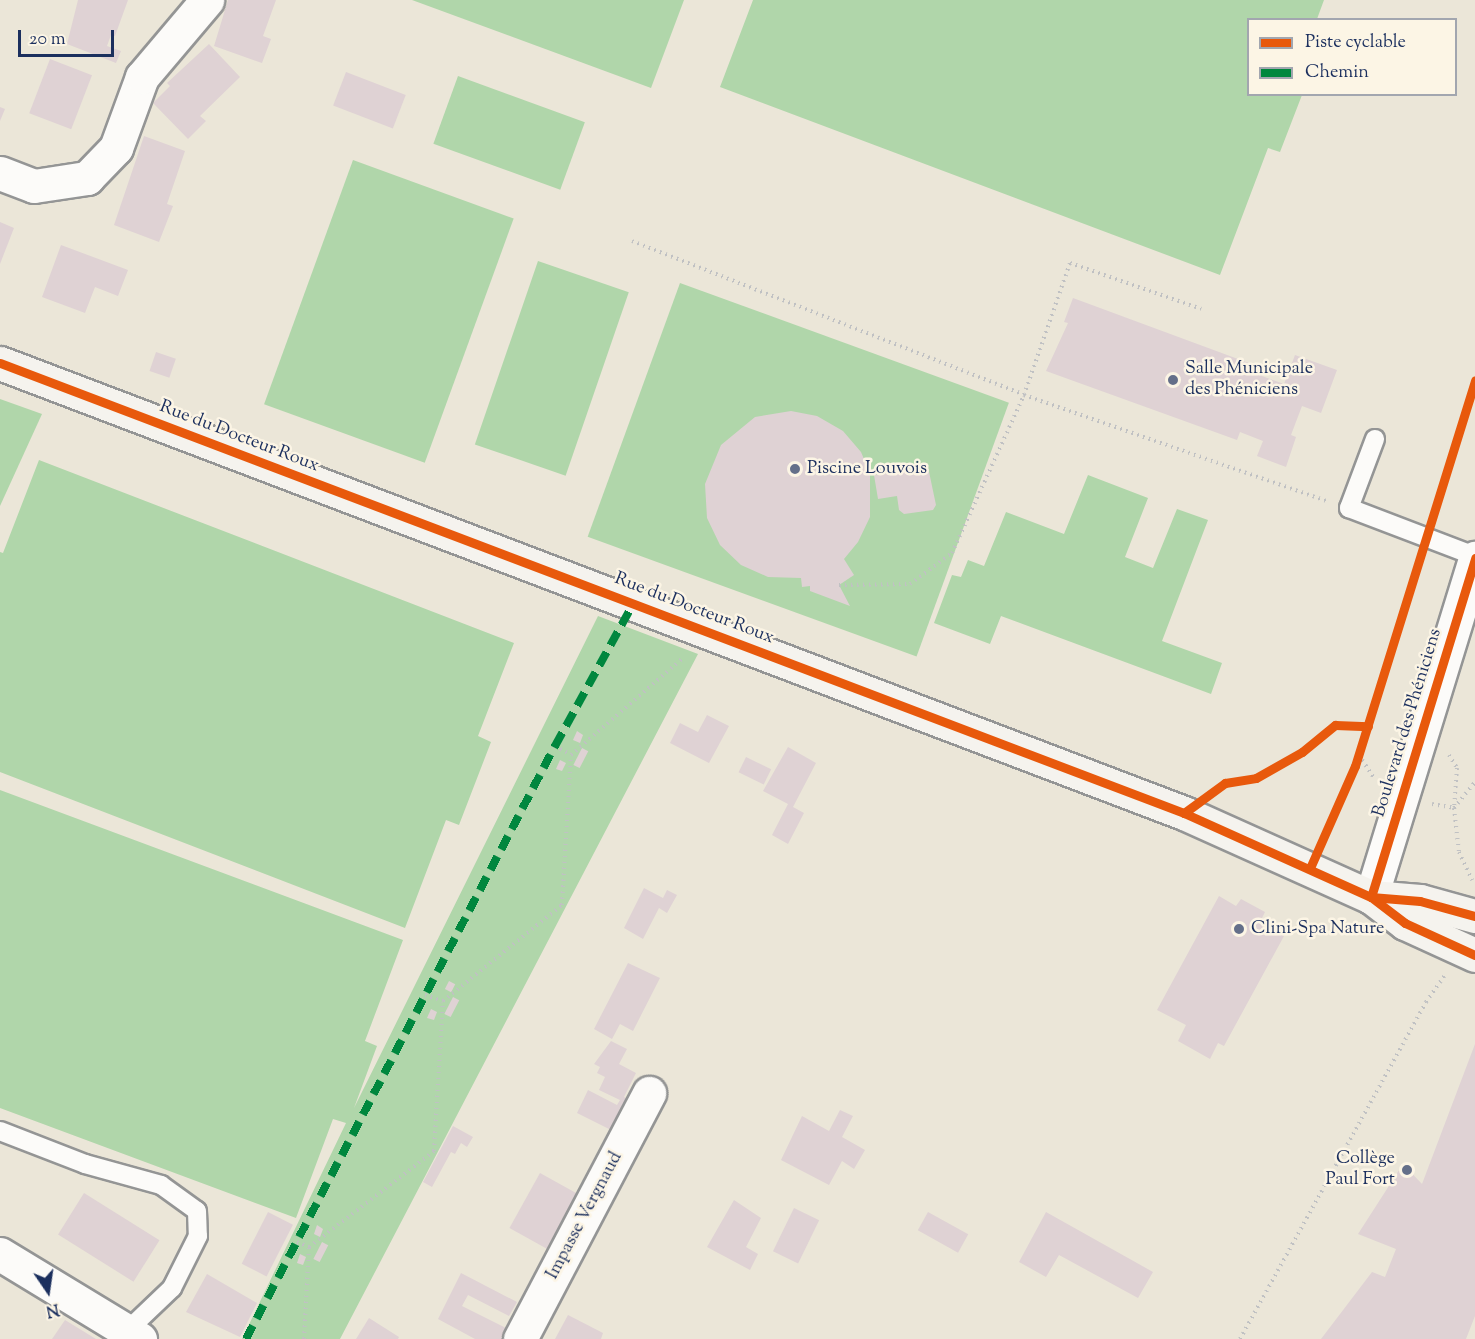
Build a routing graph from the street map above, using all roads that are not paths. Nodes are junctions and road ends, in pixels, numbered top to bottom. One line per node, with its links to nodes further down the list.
1 (207, 0): 2 (street)
2 (0, 173)
3 (0, 363): 6 (street, Rue du Docteur Roux)
4 (1375, 439): 5 (lane)
5 (1475, 557): 6 (street, Boulevard des Phéniciens)
6 (1371, 897): 7 (street, Rue du Docteur Roux); 8 (street, Rue du Docteur Roux)
7 (1470, 914)
8 (1462, 949)
9 (649, 1093): 13 (street, Impasse Vergnaud)
10 (0, 1131): 12 (lane)
11 (0, 1254): 12 (street)
12 (134, 1335)
13 (520, 1339)

